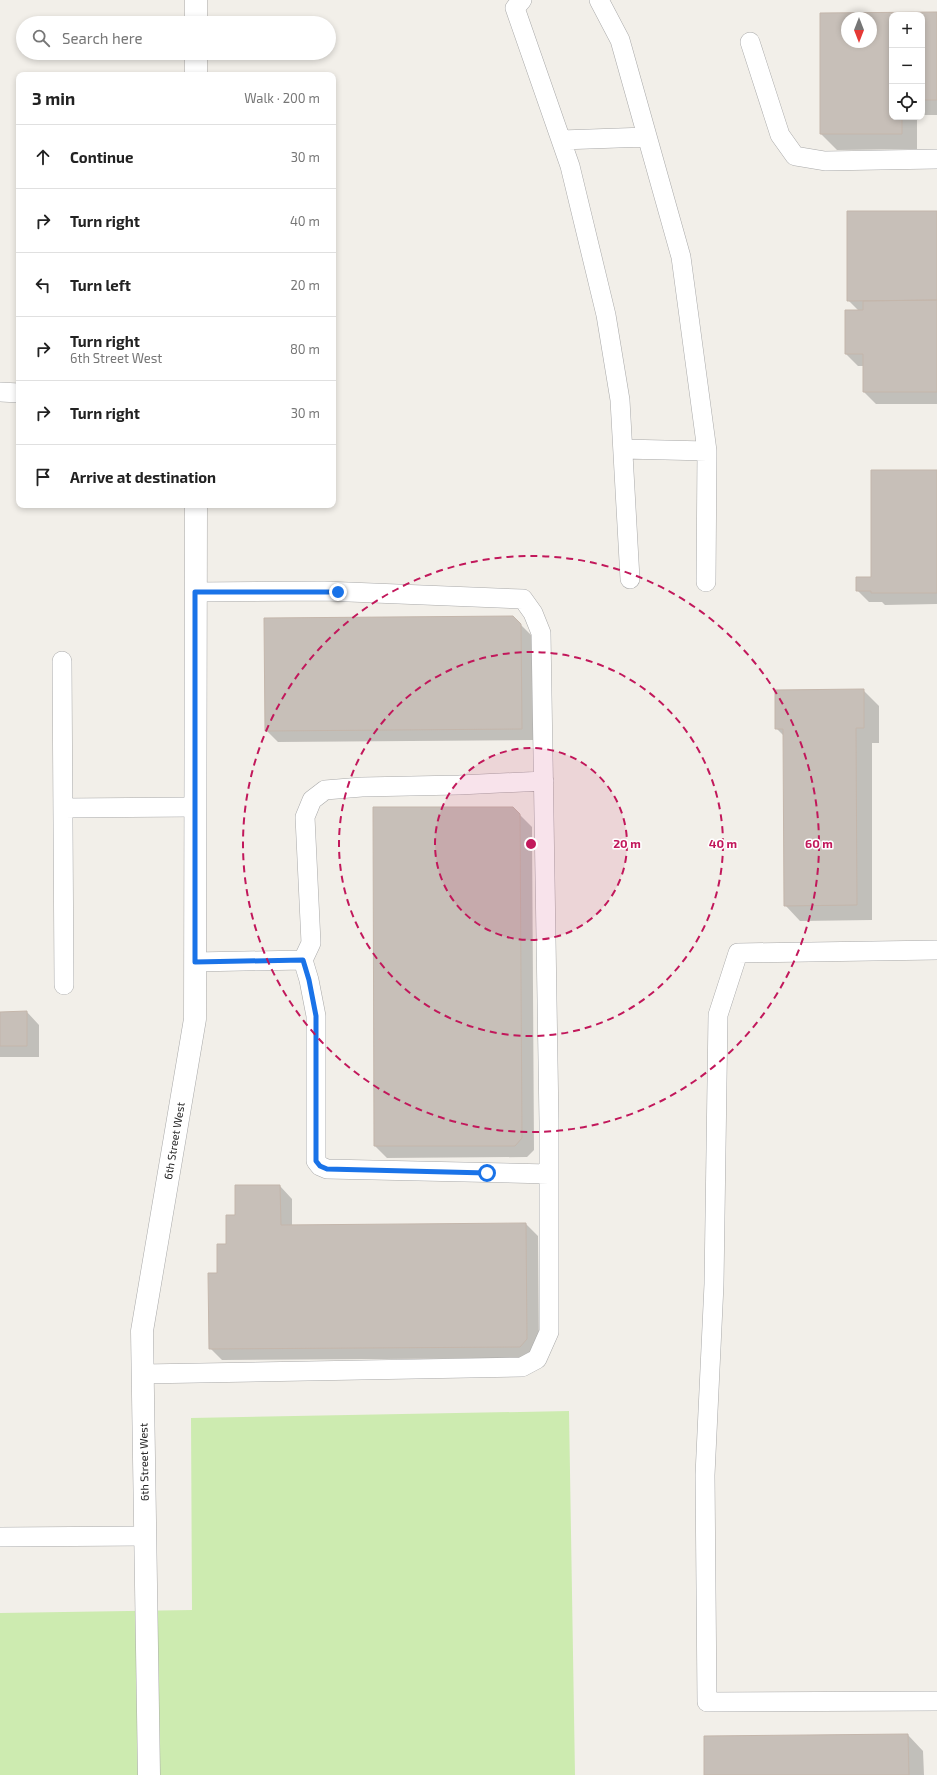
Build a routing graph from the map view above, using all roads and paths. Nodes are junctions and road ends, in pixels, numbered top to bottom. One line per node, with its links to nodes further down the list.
1 (196, 0): 4 (street)
2 (522, 0): 9 (lane)
3 (599, 0): 8 (lane)
4 (196, 16)
5 (750, 42): 10 (lane)
6 (196, 60): 7 (street)
7 (196, 72)
8 (647, 136): 9 (lane); 14 (lane)
9 (561, 140): 13 (lane)
10 (937, 159)
11 (0, 392): 12 (lane)
12 (16, 393)
13 (623, 449): 14 (lane); 16 (lane)
14 (707, 451): 17 (lane)
15 (196, 508): 18 (street, 6th Street West)
16 (630, 579)
17 (706, 582)
18 (195, 592): 20 (lane); 21 (street, 6th Street West)
19 (62, 661): 22 (lane)
20 (544, 781): 24 (lane); 27 (lane)
21 (195, 807): 22 (lane); 25 (street, 6th Street West)
22 (63, 808): 26 (lane)
23 (937, 950): 31 (lane)
24 (303, 960): 25 (lane); 27 (lane)
25 (195, 962): 28 (street, 6th Street West)
26 (64, 985)
27 (549, 1174): 28 (lane)
28 (143, 1374): 29 (street, 6th Street West)
29 (145, 1536): 30 (lane); 32 (street, 6th Street West)
30 (0, 1537)
31 (937, 1701)
32 (149, 1775)

